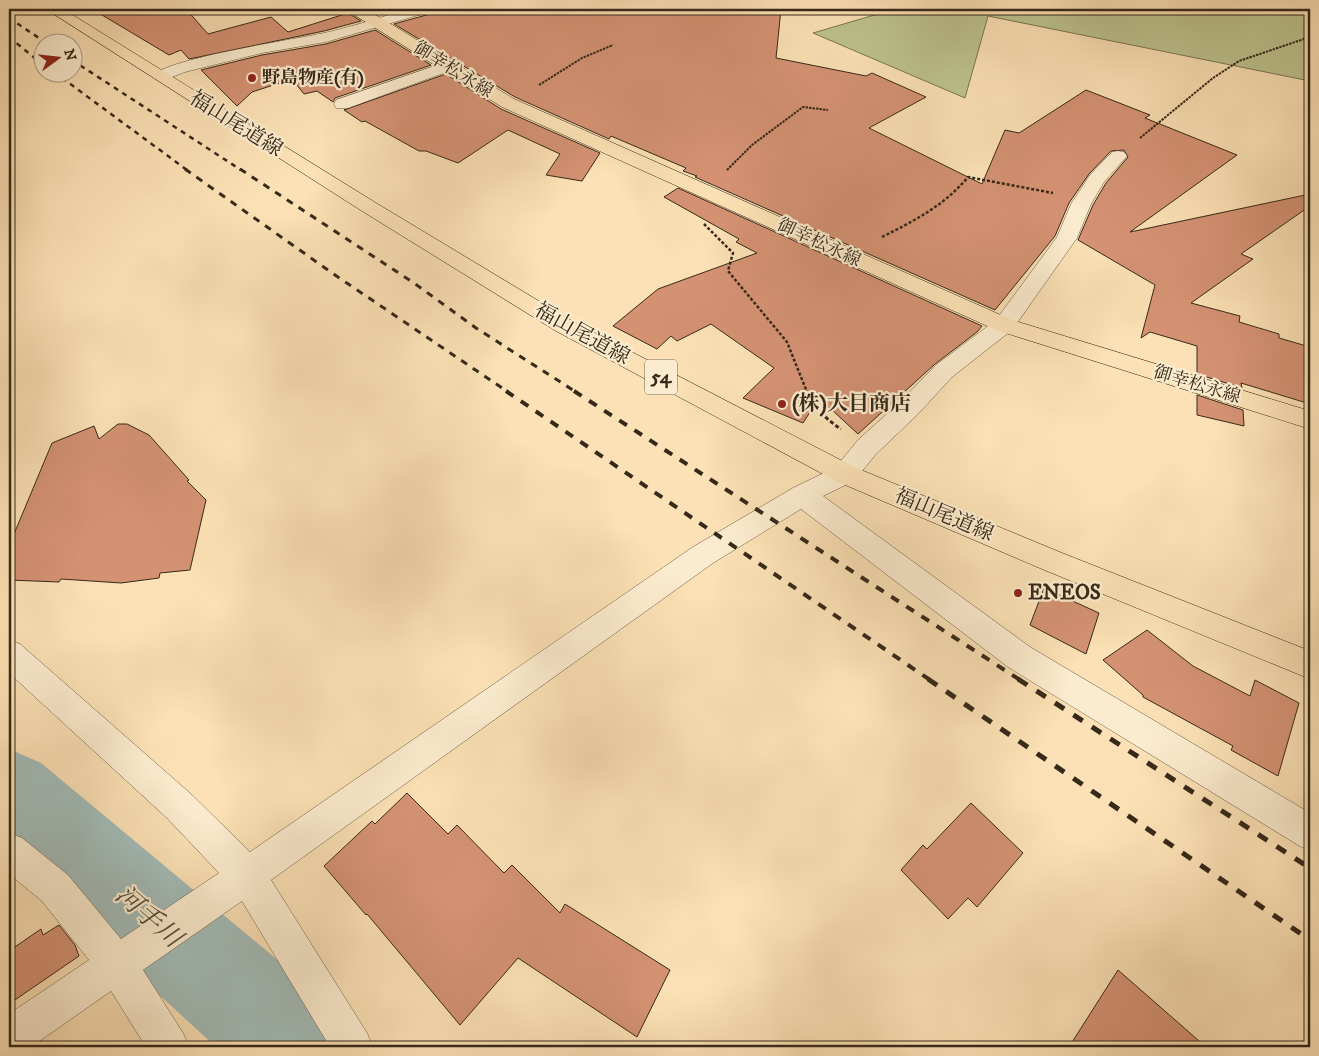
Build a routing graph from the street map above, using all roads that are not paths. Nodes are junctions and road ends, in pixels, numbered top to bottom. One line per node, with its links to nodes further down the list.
1 (53, 9): 6 (main road, 福山尾道線 / 54)
2 (352, 9): 4 (main road, 御幸松永線)
3 (424, 9): 4 (street)
4 (376, 22): 5 (main road, 御幸松永線); 6 (street)
5 (446, 66): 7 (street); 9 (main road, 御幸松永線)
6 (161, 76): 11 (main road, 福山尾道線 / 54)
7 (342, 104)
8 (1118, 156): 9 (street)
9 (1004, 325): 10 (main road, 御幸松永線); 11 (street)
10 (1310, 420)
11 (844, 474): 12 (street); 14 (main road, 福山尾道線 / 54)
12 (802, 495): 15 (street); 17 (street)
13 (9, 654): 17 (street)
14 (1310, 665)
15 (1310, 833)
16 (9, 851): 18 (street)
17 (237, 882): 18 (street); 21 (street)
18 (128, 958): 19 (street); 20 (street)
19 (9, 1038)
20 (169, 1047)
21 (353, 1047)

